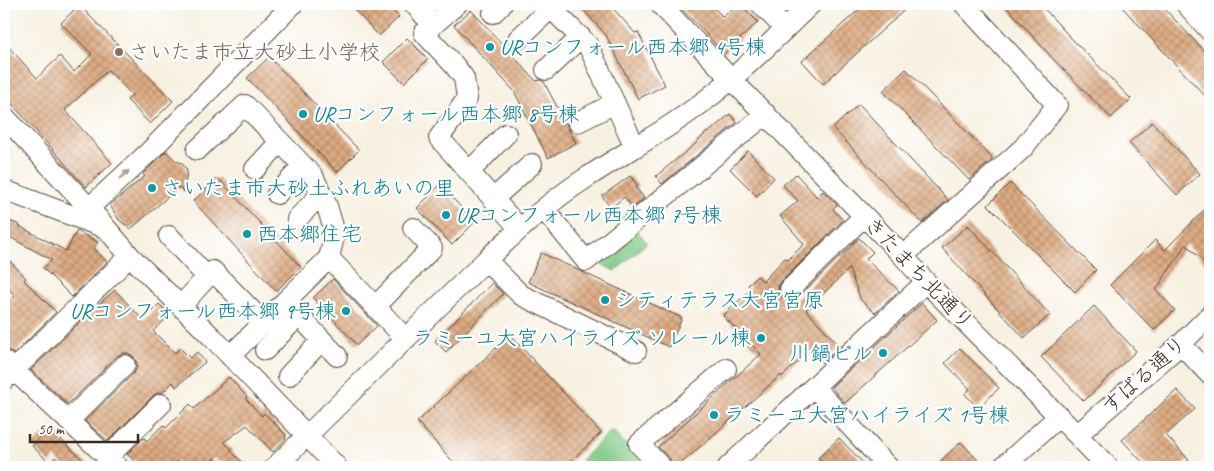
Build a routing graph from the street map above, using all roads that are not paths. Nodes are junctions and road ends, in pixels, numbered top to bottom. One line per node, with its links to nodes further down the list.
1 (293, 4): 33 (street, one-way to 1)
2 (414, 4): 10 (street)
3 (457, 4): 10 (street)
4 (660, 4): 16 (street, きたまち北通り)
5 (761, 4): 11 (street)
6 (811, 4): 11 (street)
7 (964, 4): 42 (street)
8 (1186, 4): 12 (street)
9 (549, 6): 13 (street); 14 (street)
10 (433, 25): 28 (street)
11 (785, 29): 16 (street)
12 (1210, 31)
13 (580, 38): 15 (street); 17 (street)
14 (518, 39)
15 (546, 70)
16 (731, 79): 18 (street, きたまち北通り); 23 (street)
17 (615, 103): 20 (street); 23 (street)
18 (766, 114): 34 (street); 35 (street, きたまち北通り)
19 (4, 116): 33 (street)
20 (578, 122)
21 (506, 134): 28 (street)
22 (280, 142): 24 (street); 26 (street); 27 (street)
23 (636, 147): 34 (street)
24 (197, 150)
25 (532, 164): 32 (street)
26 (303, 166): 30 (street); 31 (street)
27 (255, 169)
28 (469, 172): 32 (street)
29 (4, 190): 39 (street)
30 (277, 194)
31 (321, 194): 36 (street); 43 (street)
32 (493, 199): 38 (street)
33 (89, 208): 39 (street)
34 (544, 209): 38 (street)
35 (864, 216): 42 (street, きたまち北通り); 47 (street)
36 (297, 220)
37 (413, 228): 49 (street)
38 (520, 229): 44 (street)
39 (108, 230): 41 (street)
40 (169, 236): 45 (street)
41 (130, 256): 48 (street); 62 (street)
42 (903, 256): 46 (street, きたまち北通り)
43 (329, 258): 49 (street); 50 (street)
44 (486, 260): 53 (street); 57 (street)
45 (207, 277): 48 (street); 52 (street)
46 (926, 282): 65 (street); 67 (street, きたまち北通り)
47 (790, 289)
48 (181, 306): 58 (street)
49 (375, 307): 53 (street)
50 (292, 308): 52 (street); 54 (street); 56 (street)
51 (1210, 315): 55 (street, すばる通り)
52 (264, 323): 58 (street)
53 (406, 339): 70 (street)
54 (322, 340): 59 (street); 64 (street)
55 (1181, 344): 63 (street); 69 (street, すばる通り)
56 (264, 350)
57 (636, 351)
58 (230, 356): 70 (street)
59 (337, 356)
60 (125, 365): 68 (street)
61 (726, 368): 74 (street)
62 (7, 370): 68 (street)
63 (1210, 375)
64 (288, 376)
65 (814, 387): 75 (street); 76 (street)
66 (161, 404): 71 (street)
67 (1059, 416): 69 (street, きたまち北通り); 77 (street)
68 (68, 421): 71 (street)
69 (1077, 434): 78 (street, きたまち北通り)
70 (307, 436): 72 (street); 73 (street)
71 (113, 462)
72 (275, 467)
73 (337, 467)
74 (661, 467)
75 (728, 467)
76 (888, 467)
77 (1003, 467)
78 (1108, 467)

